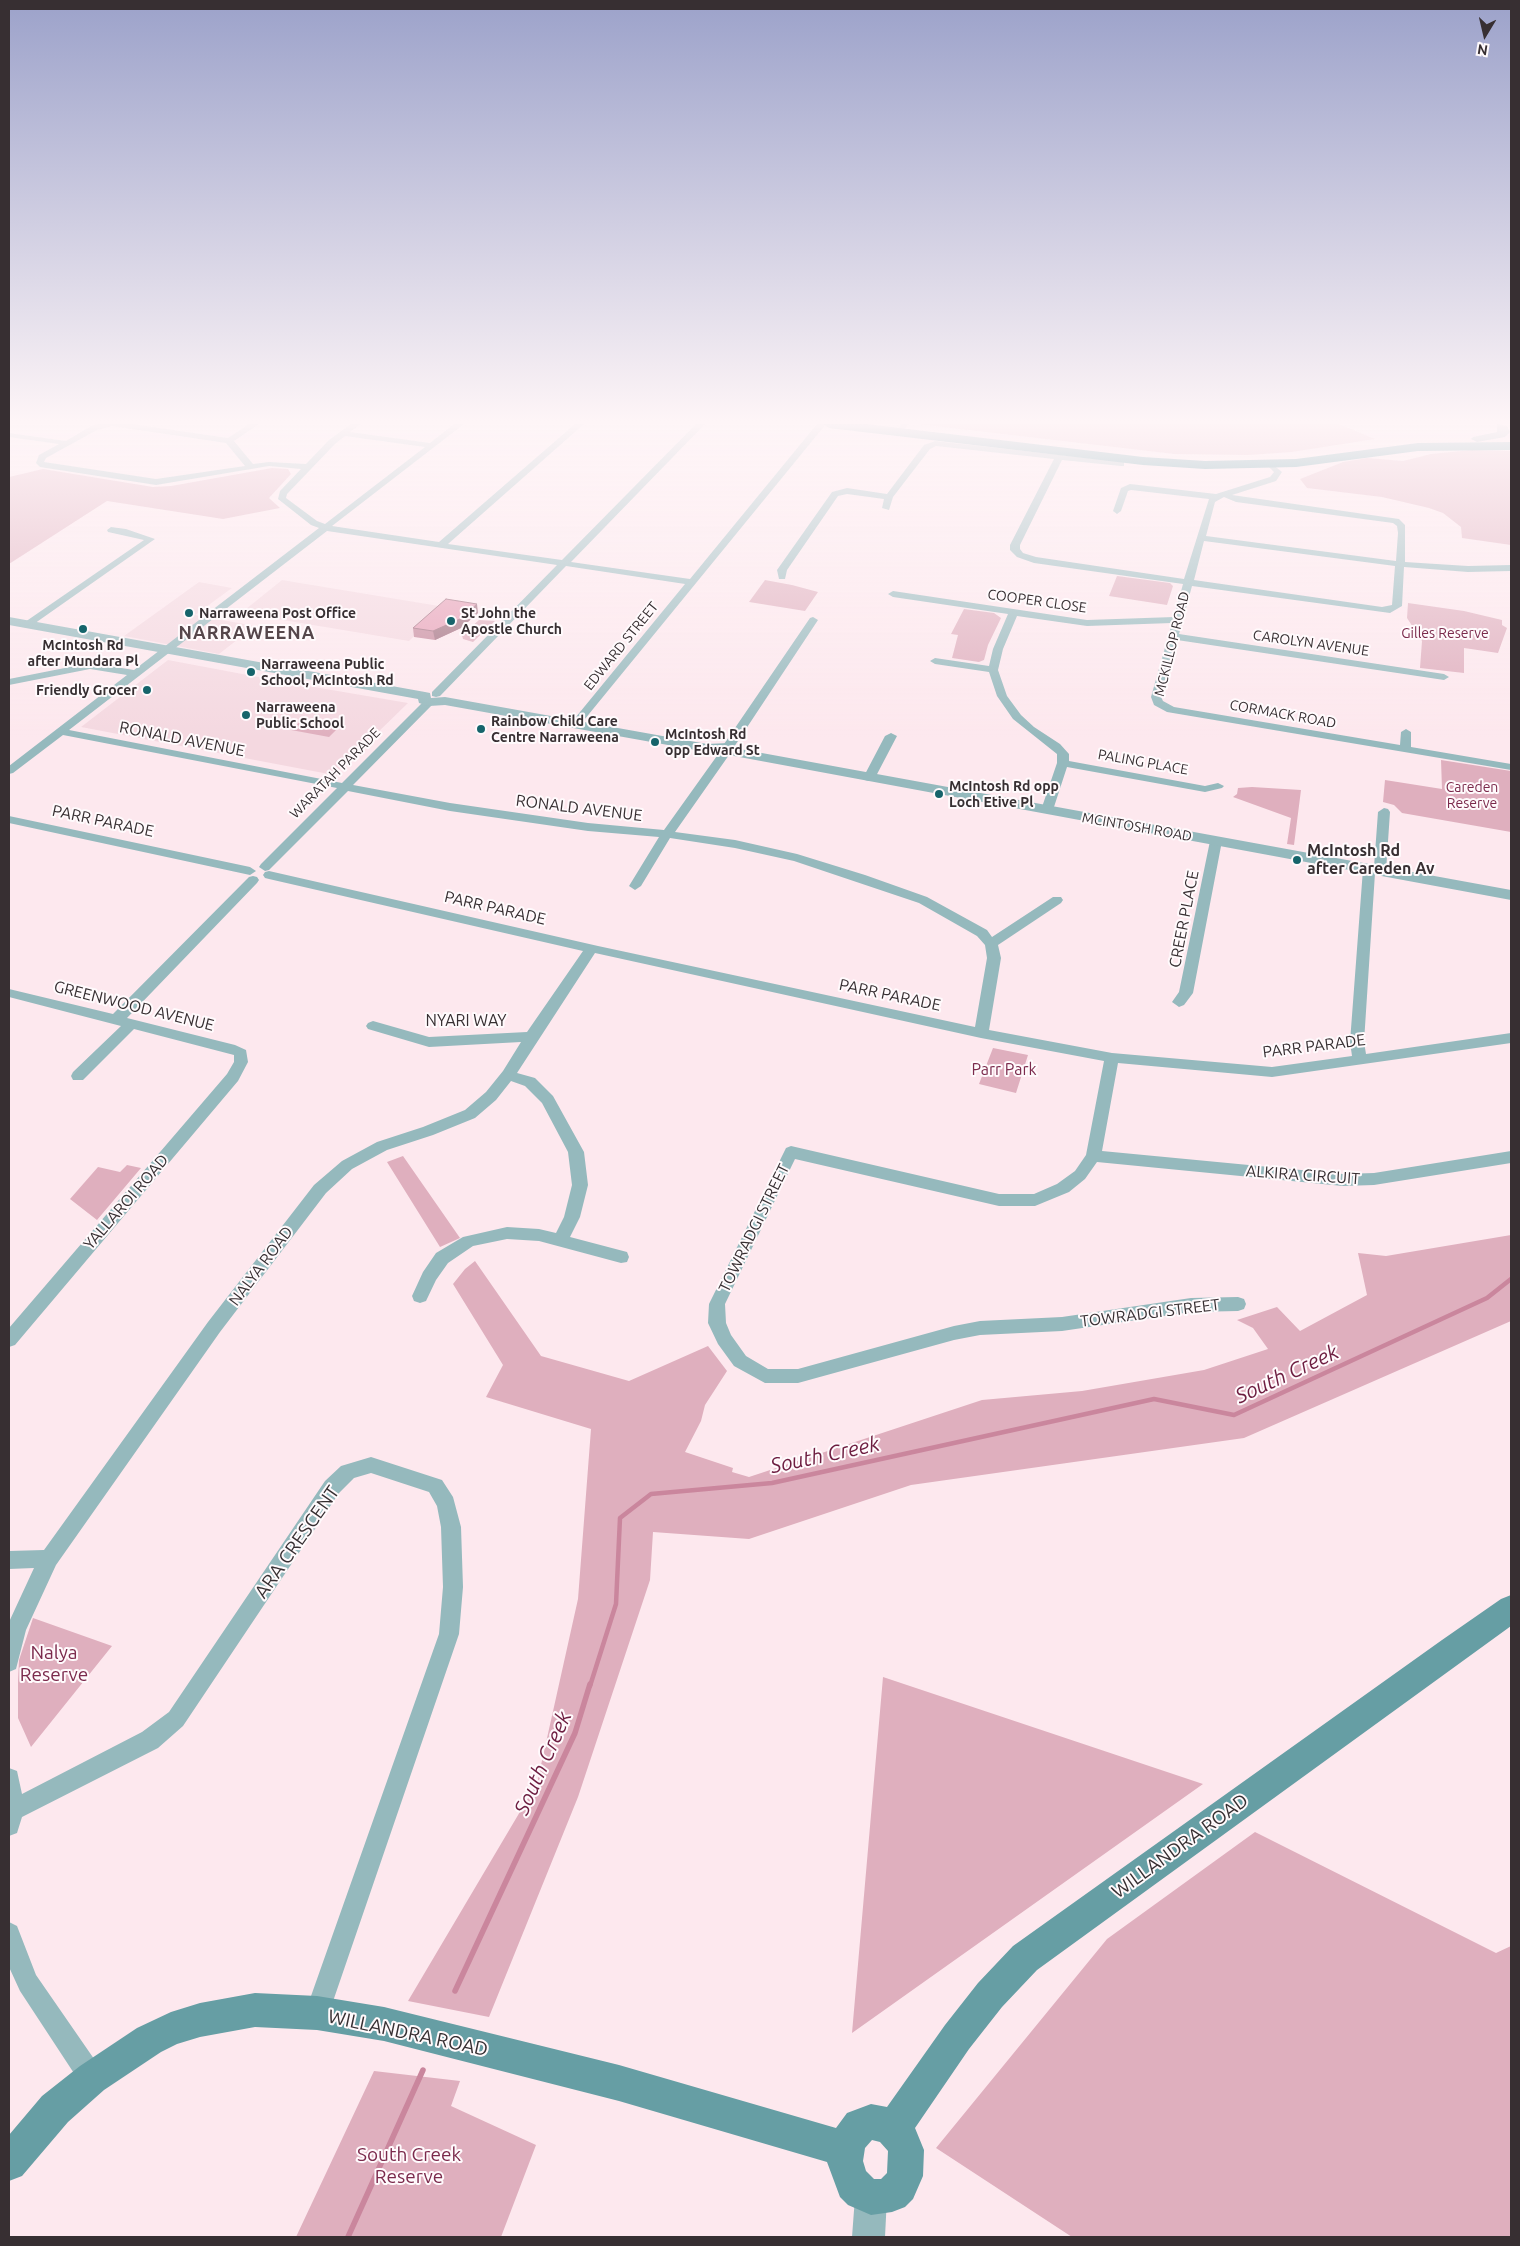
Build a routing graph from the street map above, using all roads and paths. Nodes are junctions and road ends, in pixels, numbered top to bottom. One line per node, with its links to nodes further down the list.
1 (324, 529): 26 (street)
2 (330, 529): 12 (street)
3 (460, 529): 12 (street)
4 (598, 529): 13 (street, WARATAH PARADE)
5 (734, 529): 17 (street, EDWARD STREET)
6 (811, 529): 16 (street)
7 (1023, 529): 18 (street)
8 (1204, 529): 11 (street, MCKILLOP ROAD)
9 (1401, 529): 14 (street)
10 (110, 530): 24 (street)
11 (1201, 538): 14 (street); 18 (street, MCKILLOP ROAD)
12 (440, 546): 13 (street)
13 (563, 564): 17 (street); 32 (street, WARATAH PARADE)
14 (1400, 564): 15 (street); 18 (street)
15 (1511, 568)
16 (782, 577)
17 (690, 582): 34 (street, EDWARD STREET)
18 (1188, 582): 22 (street, MCKILLOP ROAD)
19 (893, 594): 20 (street, COOPER CLOSE)
20 (1014, 612): 22 (street, COOPER CLOSE); 28 (street)
21 (813, 620): 39 (street)
22 (1177, 620): 25 (street, MCKILLOP ROAD)
23 (9, 621): 24 (street, MCINTOSH ROAD)
24 (28, 624): 26 (street, MCINTOSH ROAD)
25 (1173, 636): 30 (street, CAROLYN AVENUE); 33 (street, MCKILLOP ROAD)
26 (166, 649): 29 (street); 32 (street, MCINTOSH ROAD)
27 (935, 660): 28 (street)
28 (993, 670): 40 (street)
29 (135, 673): 31 (street); 35 (street)
30 (1444, 677)
31 (9, 682)
32 (432, 698): 34 (street, MCINTOSH ROAD); 45 (street, WARATAH PARADE)
33 (1158, 703): 38 (street, CORMACK ROAD)
34 (576, 723): 39 (street, MCINTOSH ROAD)
35 (60, 731): 42 (street); 45 (street, RONALD AVENUE)
36 (1406, 732): 38 (street)
37 (891, 736): 43 (street)
38 (1405, 750): 41 (street, CORMACK ROAD)
39 (726, 751): 43 (street, MCINTOSH ROAD); 49 (street)
40 (1064, 763): 44 (street, PALING PLACE); 46 (street)
41 (1511, 767)
42 (9, 771)
43 (869, 778): 46 (street, MCINTOSH ROAD)
44 (1218, 786)
45 (344, 787): 49 (street, RONALD AVENUE); 52 (street, WARATAH PARADE)
46 (1047, 810): 50 (street, MCINTOSH ROAD)
47 (1384, 812): 51 (street)
48 (9, 819): 53 (street, PARR PARADE)
49 (667, 834): 54 (street); 57 (street, RONALD AVENUE)
50 (1216, 841): 51 (street, MCINTOSH ROAD); 60 (street, CREER PLACE)
51 (1374, 870): 55 (street, MCINTOSH ROAD); 68 (street)
52 (267, 871): 53 (street); 58 (street, PARR PARADE)
53 (252, 875): 61 (street)
54 (635, 886)
55 (1511, 895)
56 (1058, 900): 57 (street)
57 (991, 944): 64 (street)
58 (591, 949): 64 (street, PARR PARADE); 65 (street, NALYA ROAD)
59 (9, 993): 61 (street, GREENWOOD AVENUE)
60 (1179, 1002)
61 (117, 1019): 62 (street, GREENWOOD AVENUE)
62 (132, 1022): 69 (street, GREENWOOD AVENUE); 71 (street)
63 (373, 1026): 65 (street, NYARI WAY)
64 (982, 1033): 67 (street, PARR PARADE)
65 (530, 1037): 70 (street, NALYA ROAD)
66 (1511, 1038): 68 (street, PARR PARADE)
67 (1112, 1058): 68 (street, PARR PARADE); 72 (street, TOWRADGI STREET)
68 (1360, 1058)
69 (241, 1062): 78 (street, YALLAROI ROAD)
70 (508, 1075): 74 (street); 79 (street, NALYA ROAD)
71 (78, 1076)
72 (1093, 1156): 73 (street, ALKIRA CIRCUIT); 77 (street, TOWRADGI STREET)
73 (1511, 1157)
74 (561, 1240): 75 (street); 76 (street)
75 (621, 1257)
76 (420, 1296)
77 (1238, 1304)
78 (9, 1340)
79 (49, 1559): 80 (street); 82 (street, NALYA ROAD)
80 (9, 1560)
81 (1511, 1609): 88 (main road, WILLANDRA ROAD)
82 (9, 1662)
83 (9, 1779): 84 (street)
84 (11, 1817): 86 (street, ARA CRESCENT)
85 (9, 1934): 87 (street)
86 (316, 2014): 87 (main road, WILLANDRA ROAD); 89 (main road, WILLANDRA ROAD)
87 (92, 2078): 90 (main road, WILLANDRA ROAD)
88 (893, 2129): 89 (main road); 91 (main road)
89 (846, 2149): 91 (main road)
90 (9, 2163)
91 (871, 2197): 92 (street)
92 (868, 2237)

